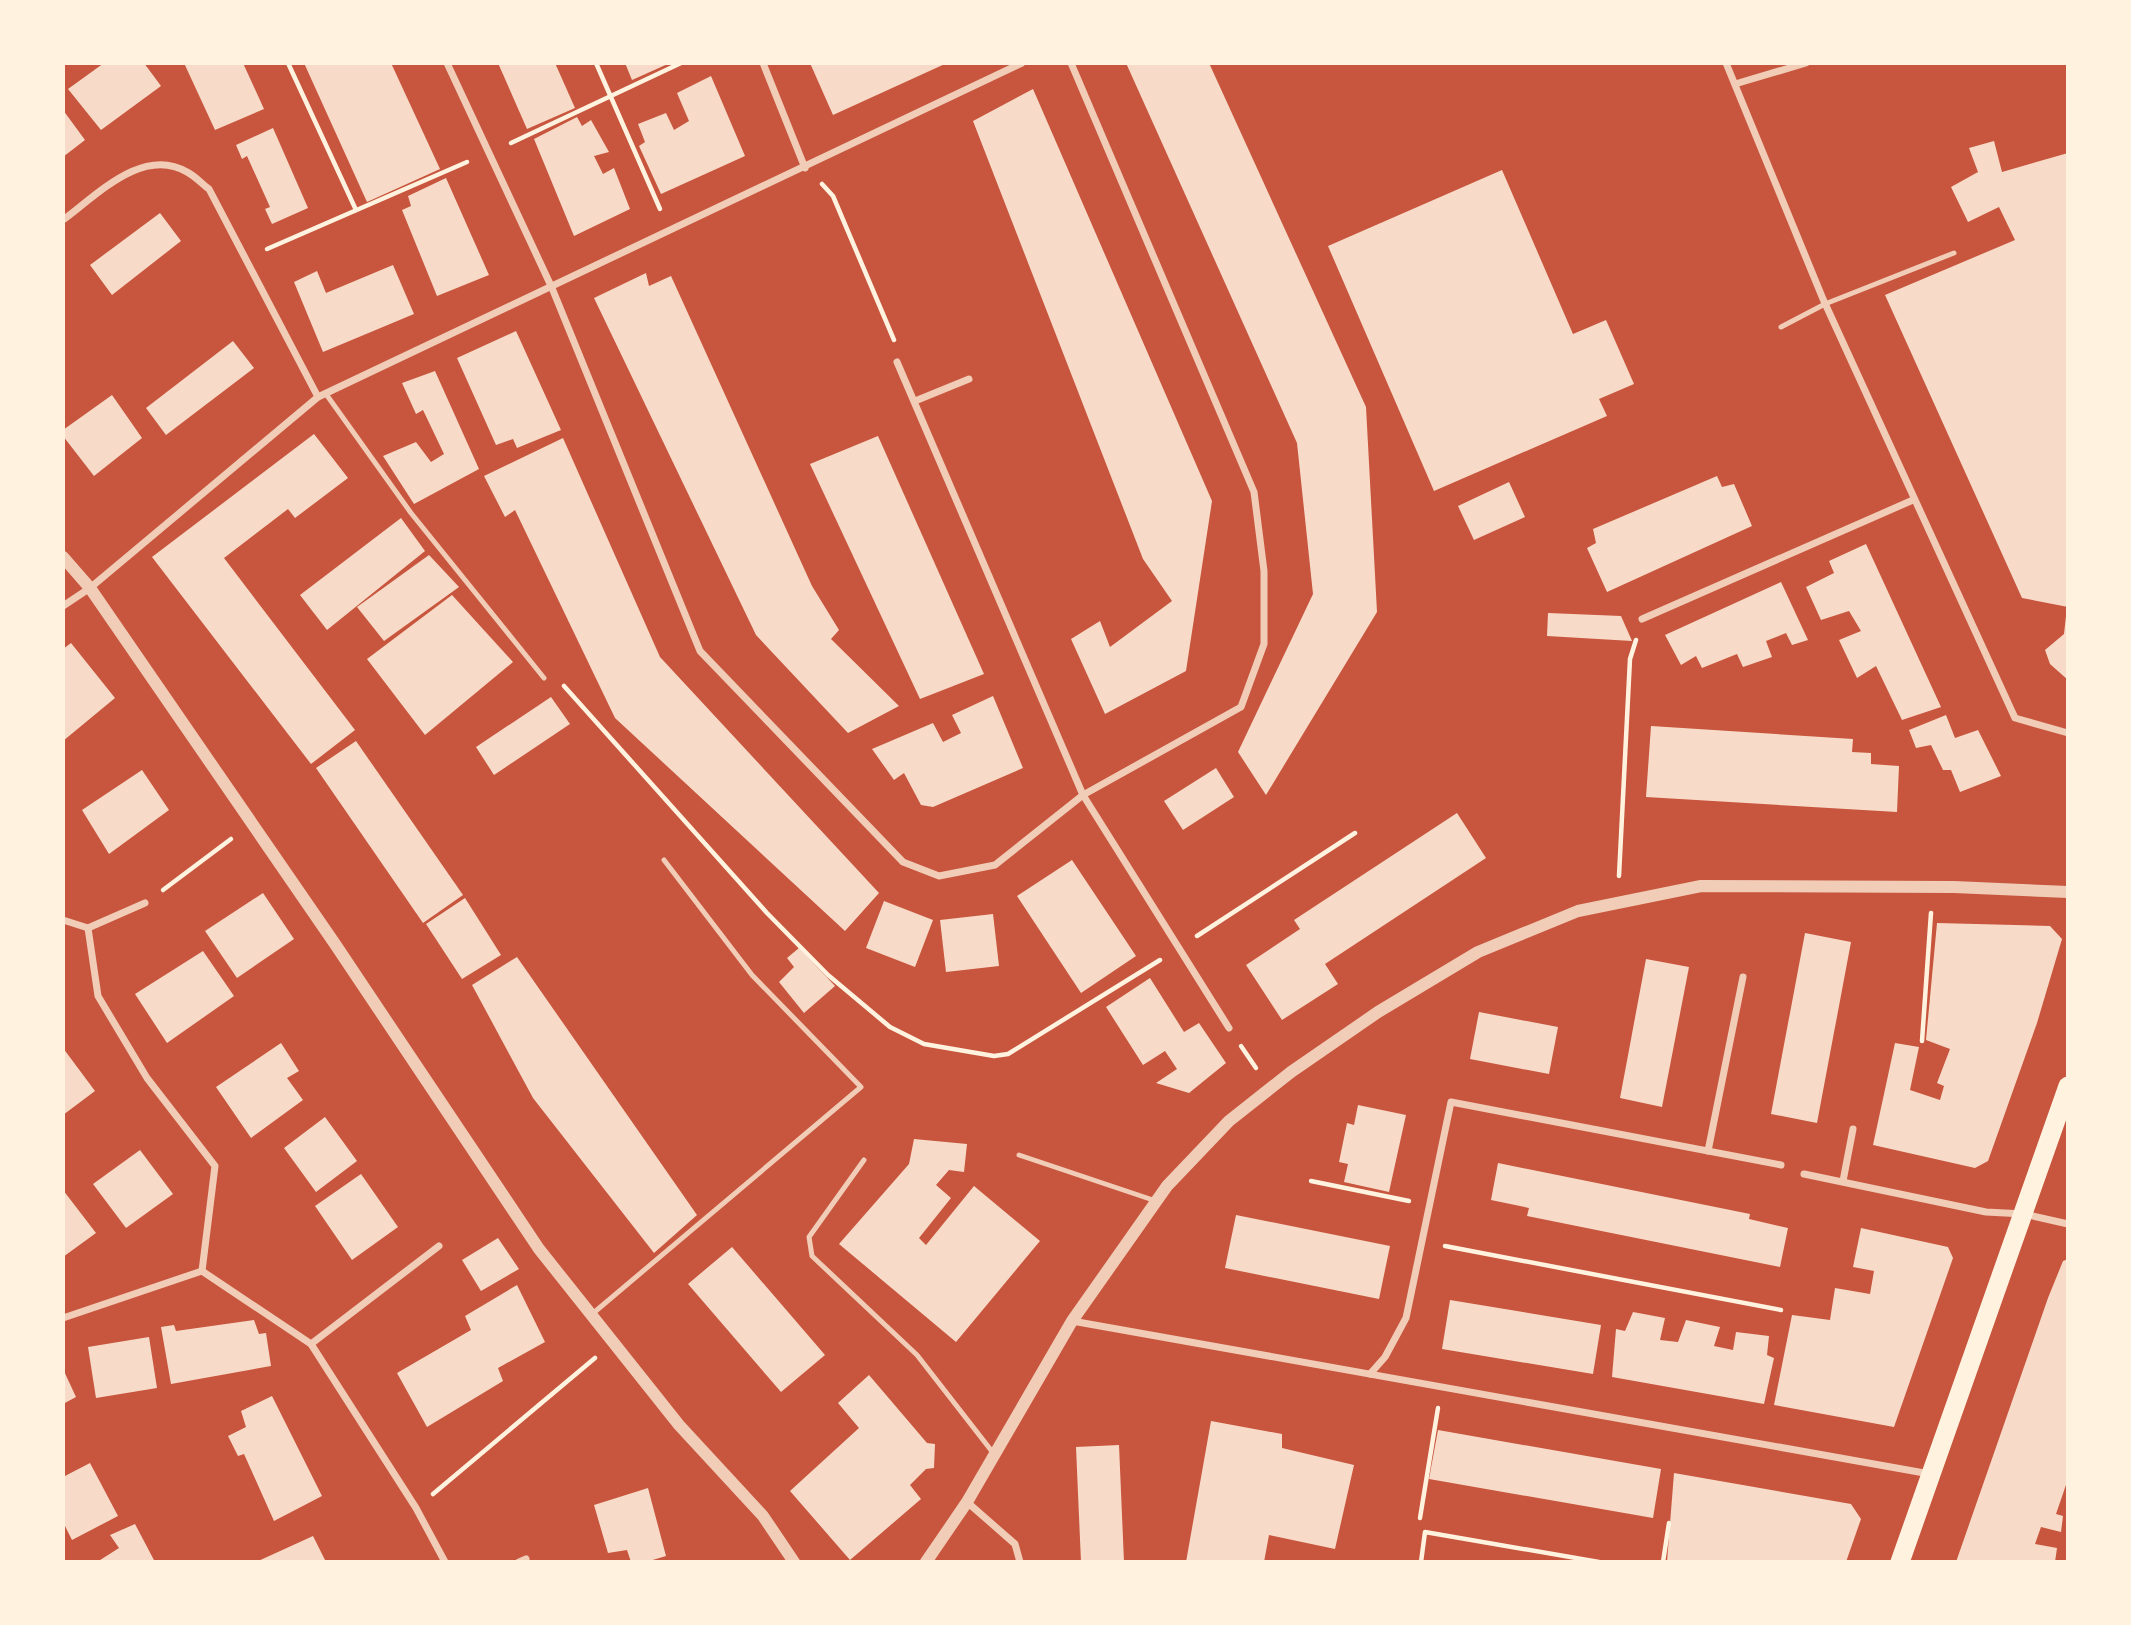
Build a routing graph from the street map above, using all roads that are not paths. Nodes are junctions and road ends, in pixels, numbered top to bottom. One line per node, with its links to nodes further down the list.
1 (447, 63): 11 (street)
2 (763, 63): 8 (street)
3 (1022, 63): 8 (street)
4 (1071, 63): 25 (street)
5 (1726, 63): 7 (street)
6 (1806, 63): 7 (street)
7 (1735, 84): 12 (street)
8 (805, 168): 11 (street)
9 (63, 219): 16 (street)
10 (1954, 253): 12 (lane)
11 (552, 288): 16 (street); 25 (street)
12 (1825, 304): 13 (lane); 18 (street)
13 (1781, 327)
14 (897, 362): 17 (street)
15 (969, 379): 17 (street)
16 (322, 395): 20 (street); 23 (lane)
17 (915, 401): 25 (street)
18 (1913, 500): 22 (street); 24 (street)
19 (63, 557): 20 (street)
20 (90, 588): 21 (street); 46 (street)
21 (63, 606)
22 (1642, 620)
23 (544, 678)
24 (2068, 733)
25 (1083, 796): 32 (street)
26 (664, 860): 46 (lane)
27 (2068, 892): 41 (street)
28 (145, 903): 30 (street)
29 (63, 920): 30 (street)
30 (88, 928): 45 (street)
31 (1744, 977): 35 (street)
32 (1229, 1028)
33 (2068, 1086): 42 (highway)
34 (1853, 1129): 40 (street)
35 (1708, 1152): 38 (street); 50 (street)
36 (1018, 1155): 41 (lane)
37 (864, 1160): 51 (lane)
38 (1781, 1165)
39 (1804, 1174): 40 (street)
40 (1843, 1181): 42 (street)
41 (1156, 1201): 48 (street)
42 (2024, 1214): 43 (street); 52 (highway)
43 (2068, 1224)
44 (439, 1246): 49 (street)
45 (202, 1271): 47 (street); 49 (street)
46 (590, 1316): 55 (street)
47 (63, 1318)
48 (1072, 1321): 50 (street); 51 (street)
49 (311, 1344): 54 (street)
50 (1370, 1374): 52 (street)
51 (994, 1454): 53 (street)
52 (1934, 1474): 58 (highway)
53 (967, 1502): 56 (street); 57 (street)
54 (444, 1562)
55 (794, 1562)
56 (926, 1562)
57 (1020, 1562)
58 (1900, 1562)

